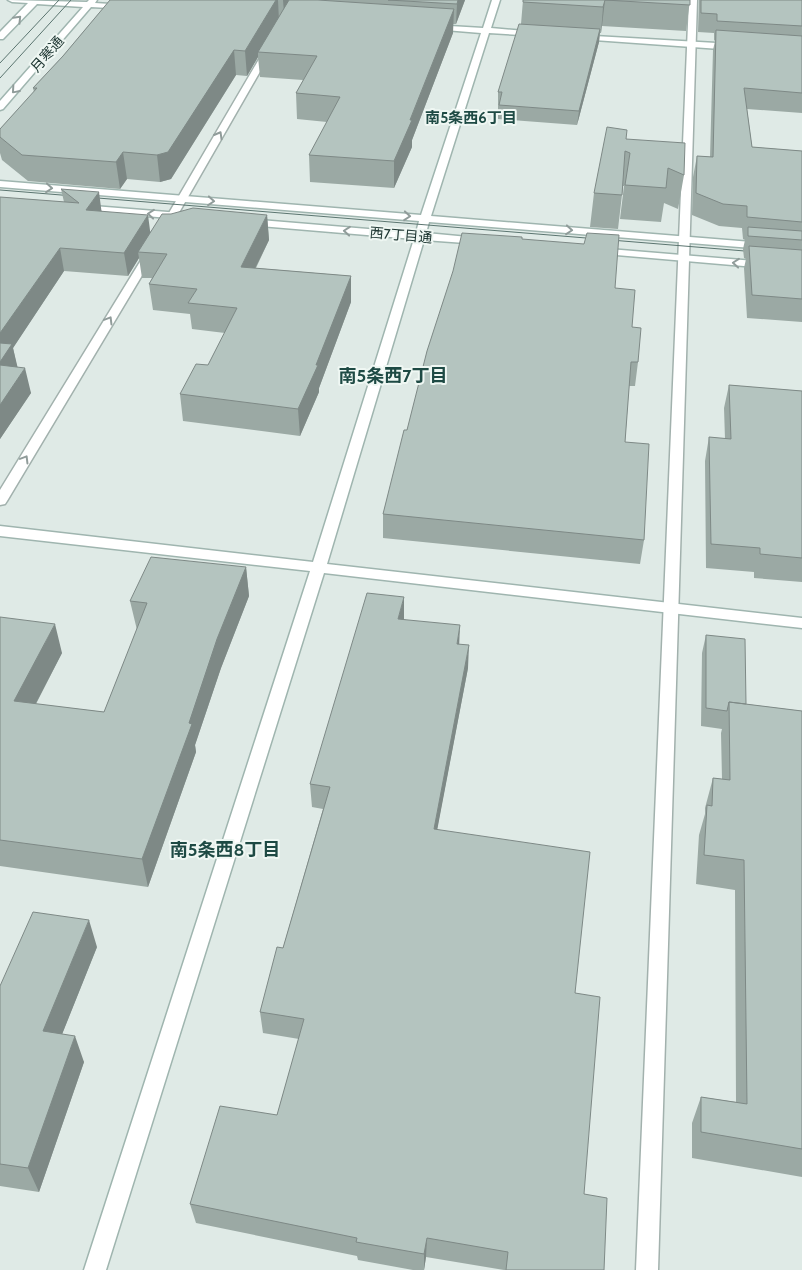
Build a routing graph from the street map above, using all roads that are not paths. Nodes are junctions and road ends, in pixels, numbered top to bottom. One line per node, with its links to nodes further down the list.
1 (12, 0): 4 (street)
2 (496, 0): 8 (street)
3 (693, 0): 13 (street)
4 (35, 1): 5 (street); 12 (street, one-way to 4)
5 (91, 2): 6 (street); 15 (street, 月寒通, one-way to 15)
6 (137, 8)
7 (422, 26): 8 (street)
8 (487, 31): 9 (street); 21 (street)
9 (549, 35)
10 (276, 36): 17 (street, one-way to 10)
11 (568, 36): 13 (street)
12 (0, 37)
13 (691, 44): 14 (street); 24 (street)
14 (747, 48)
15 (0, 107)
16 (0, 184): 17 (street, 西7丁目通, one-way to 17)
17 (182, 198): 19 (street); 21 (street, 西7丁目通, one-way to 21)
18 (67, 207): 19 (street, one-way to 18)
19 (172, 215): 20 (street); 30 (street, one-way to 19)
20 (192, 217)
21 (426, 218): 23 (street); 24 (street, 西7丁目通, one-way to 24)
22 (240, 221): 23 (street, 西7丁目通, one-way to 22)
23 (420, 237): 25 (street, 西7丁目通); 32 (street)
24 (685, 239): 26 (street, 西7丁目通); 28 (street)
25 (491, 242)
26 (802, 249)
27 (588, 250): 28 (street)
28 (684, 258): 29 (street, one-way to 28); 33 (street)
29 (802, 268)
30 (0, 501)
31 (0, 531): 32 (street)
32 (318, 568): 33 (street); 35 (street)
33 (671, 608): 34 (street); 36 (street)
34 (802, 623)
35 (95, 1270)
36 (647, 1270)

